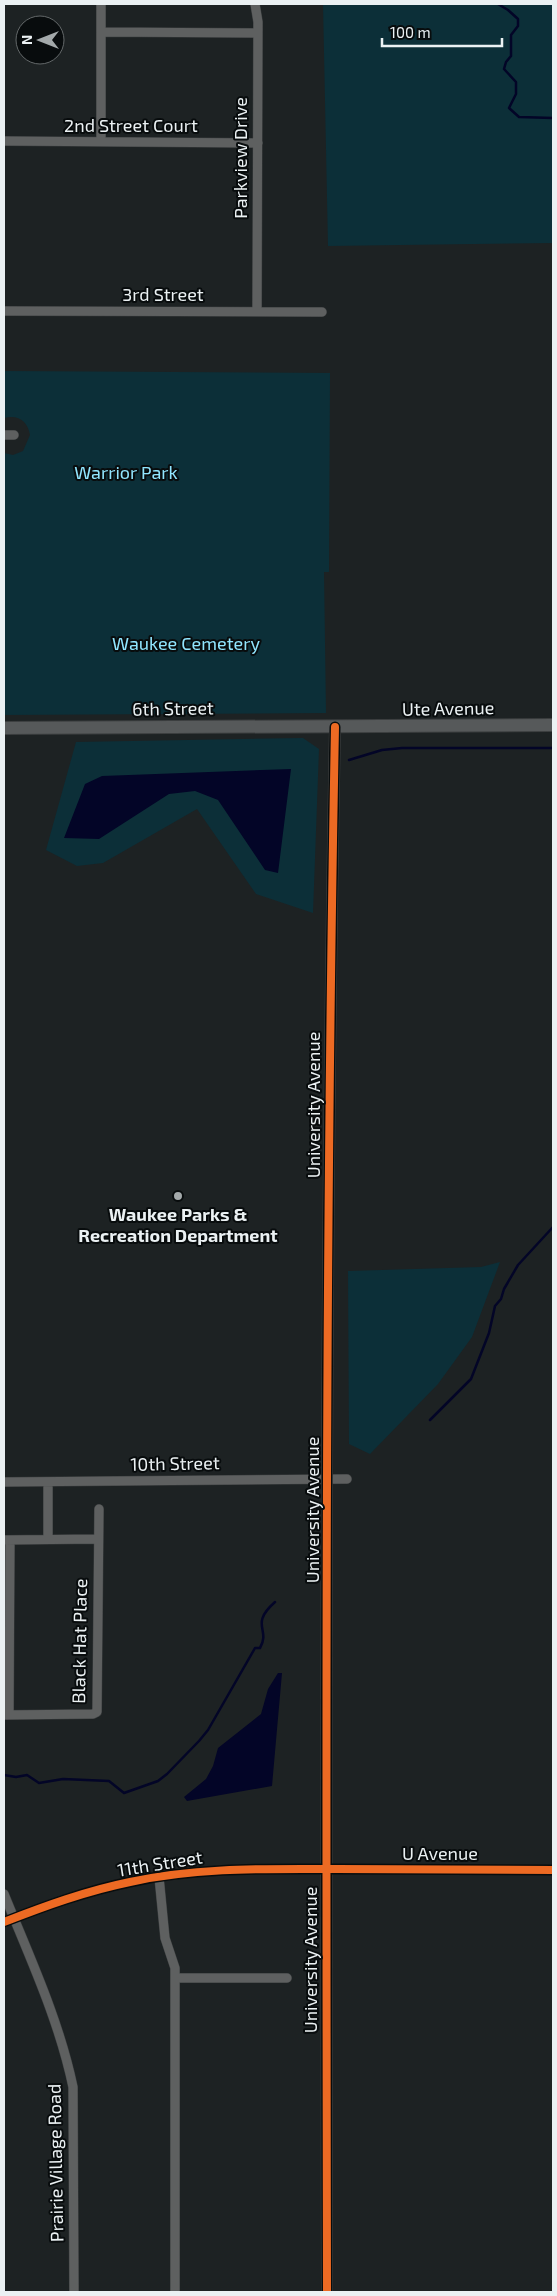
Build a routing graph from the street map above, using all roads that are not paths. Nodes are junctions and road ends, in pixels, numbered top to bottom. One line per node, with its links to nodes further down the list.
1 (101, 4): 3 (street)
2 (255, 4): 4 (street, Parkview Drive)
3 (101, 32): 4 (street); 6 (street)
4 (258, 33): 7 (street, Parkview Drive)
5 (4, 142): 6 (street, 2nd Street Court)
6 (101, 142): 7 (street, 2nd Street Court)
7 (258, 143): 9 (street, Parkview Drive)
8 (4, 311): 9 (street, 3rd Street)
9 (257, 312): 10 (street, 3rd Street)
10 (322, 312)
11 (4, 435): 12 (street)
12 (14, 435)
13 (553, 725): 14 (main road, Ute Avenue)
14 (339, 727): 15 (main road, 6th Street); 16 (street, University Avenue)
15 (4, 728)
16 (328, 1479): 17 (street, 10th Street); 19 (street, 10th Street); 25 (street, University Avenue)
17 (347, 1479)
18 (4, 1482): 19 (street, 10th Street)
19 (48, 1482): 21 (street)
20 (99, 1509): 23 (street, Black Hat Place)
21 (48, 1539): 22 (street); 23 (street)
22 (7, 1540): 24 (street)
23 (98, 1540): 24 (street, Black Hat Place)
24 (6, 1715)
25 (326, 1869): 26 (street, U Avenue); 27 (street, 11th Street); 35 (street, University Avenue)
26 (553, 1870)
27 (159, 1877): 29 (street, 11th Street); 31 (street)
28 (4, 1894): 29 (street, Prairie Village Road)
29 (14, 1918): 30 (street, 11th Street); 33 (street, Prairie Village Road)
30 (4, 1922)
31 (175, 1978): 32 (street); 34 (street)
32 (287, 1978)
33 (74, 2292)
34 (175, 2292)
35 (327, 2292)

